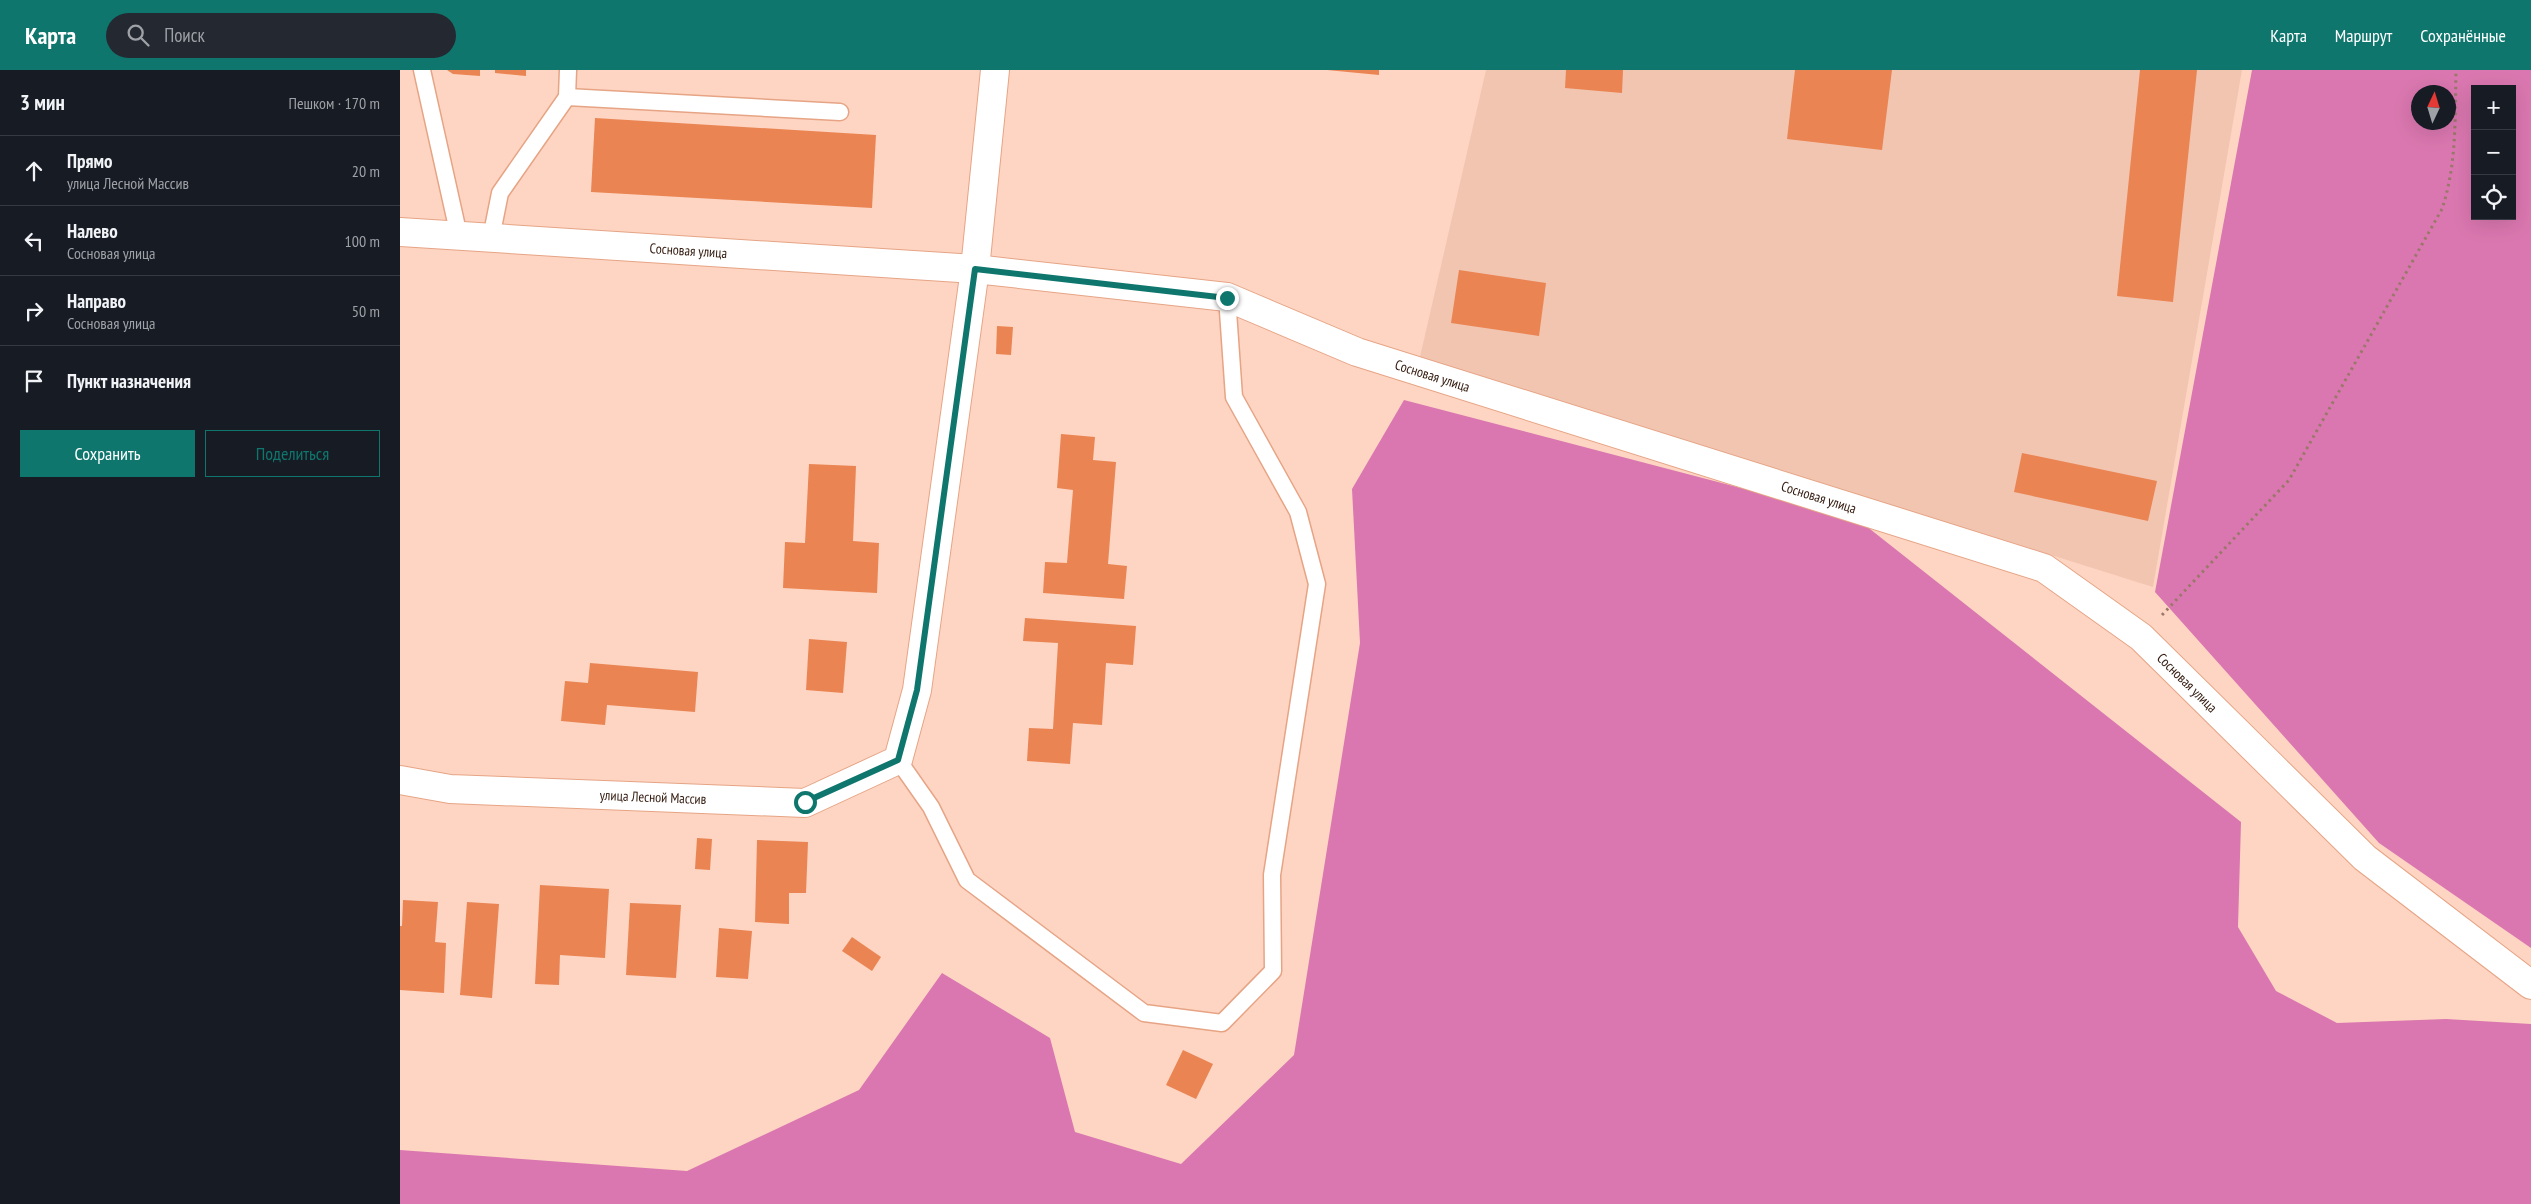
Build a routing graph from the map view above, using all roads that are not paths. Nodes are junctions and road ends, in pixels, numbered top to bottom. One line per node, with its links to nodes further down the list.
1 (422, 70): 7 (lane)
2 (568, 70): 4 (lane)
3 (995, 70): 9 (street)
4 (568, 97): 5 (lane); 8 (lane)
5 (840, 112)
6 (400, 232): 7 (street, Сосновая улица)
7 (459, 236): 8 (street, Сосновая улица)
8 (491, 238): 9 (street, Сосновая улица)
9 (975, 269): 10 (street, Сосновая улица); 11 (street)
10 (1227, 298): 11 (lane); 13 (street, Сосновая улица)
11 (898, 760): 12 (street, улица Лесной Массив)
12 (400, 780)
13 (2531, 985)

